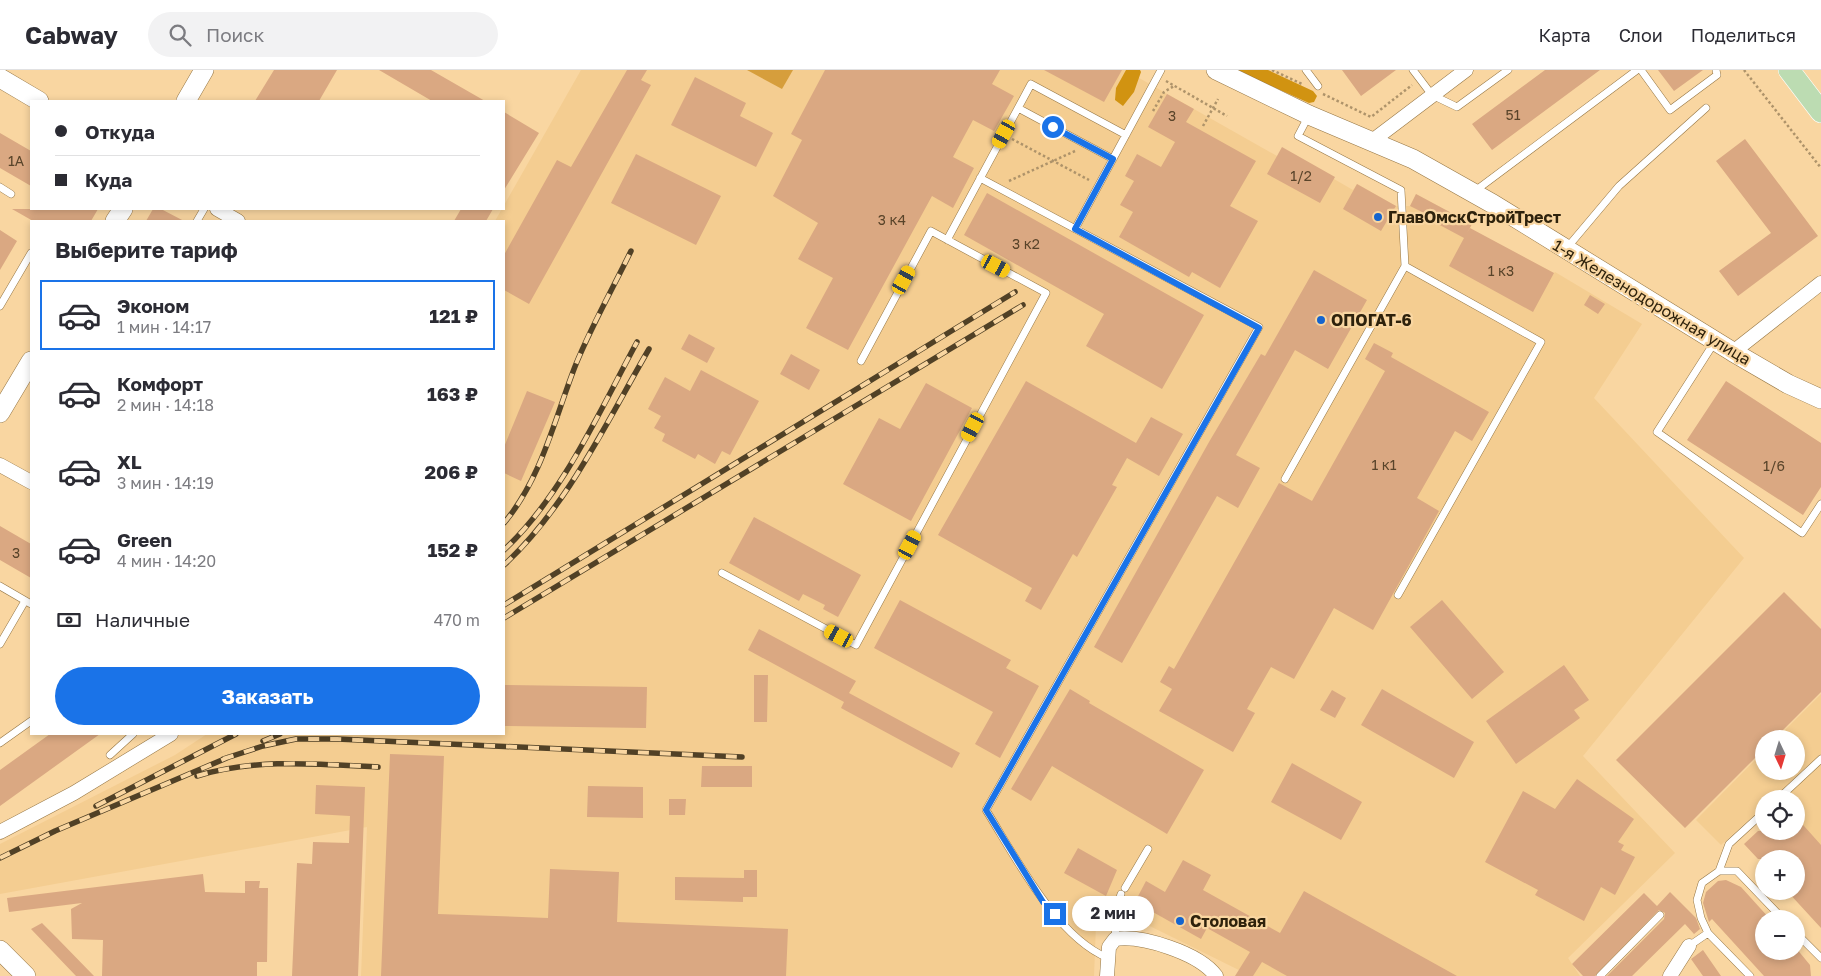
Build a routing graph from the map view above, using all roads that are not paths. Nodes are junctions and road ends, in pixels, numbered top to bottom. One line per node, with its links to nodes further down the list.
1 (204, 70): 15 (street)
2 (1216, 70): 19 (street, 1-я Железнодорожная улица)
3 (1306, 70): 12 (lane)
4 (1413, 70): 13 (lane)
5 (1466, 70): 13 (street)
6 (1508, 70): 13 (lane)
7 (1639, 70): 8 (lane); 25 (lane)
8 (1716, 70)
9 (1789, 70): 18 (main road)
10 (1160, 73): 20 (lane)
11 (0, 78): 14 (street)
12 (1318, 88)
13 (1432, 95): 21 (street)
14 (37, 100)
15 (187, 100)
16 (1018, 108): 20 (lane); 22 (lane); 23 (lane)
17 (1706, 108): 31 (lane)
18 (1821, 112)
19 (1309, 115): 21 (street, 1-я Железнодорожная улица); 33 (lane)
20 (1126, 135): 22 (lane)
21 (1372, 140): 25 (street, 1-я Железнодорожная улица)
22 (1113, 159): 29 (lane)
23 (980, 178): 29 (lane); 30 (lane)
24 (0, 187): 26 (lane)
25 (1473, 193): 31 (street, 1-я Железнодорожная улица)
26 (11, 194)
27 (219, 210): 28 (street)
28 (236, 220)
29 (1075, 229): 69 (lane)
30 (947, 240): 38 (lane); 46 (lane)
31 (1566, 249): 36 (street, 1-я Железнодорожная улица)
32 (30, 255): 35 (lane)
33 (1406, 266): 43 (lane); 48 (lane)
34 (1821, 283): 37 (street)
35 (0, 306)
36 (1716, 341): 37 (street, 1-я Железнодорожная улица); 45 (lane)
37 (1733, 352): 40 (street, 1-я Железнодорожная улица)
38 (861, 361)
39 (30, 362): 41 (street)
40 (1821, 399)
41 (0, 413)
42 (0, 465): 44 (street)
43 (1285, 479)
44 (30, 481)
45 (1821, 504)
46 (722, 573)
47 (0, 586): 49 (lane)
48 (1398, 595)
49 (28, 602): 50 (lane)
50 (0, 644)
51 (30, 722): 54 (lane)
52 (132, 735): 55 (lane)
53 (169, 735): 59 (street)
54 (0, 743)
55 (110, 756)
56 (1821, 759): 57 (lane)
57 (1788, 790)
58 (1755, 820): 61 (lane)
59 (0, 832)
60 (1148, 849): 65 (lane)
61 (1720, 871): 62 (lane); 64 (lane)
62 (1774, 910)
63 (1660, 915): 75 (lane)
64 (1708, 933): 67 (lane); 77 (lane)
65 (1115, 939): 69 (street); 71 (street)
66 (1805, 942): 70 (lane)
67 (1689, 946): 76 (street)
68 (0, 950): 72 (street)
69 (1108, 958): 73 (street)
70 (1821, 958)
71 (1205, 970): 74 (street)
72 (26, 976)
73 (1107, 976)
74 (1216, 976)
75 (1600, 976)
76 (1670, 976)
77 (1750, 976)

